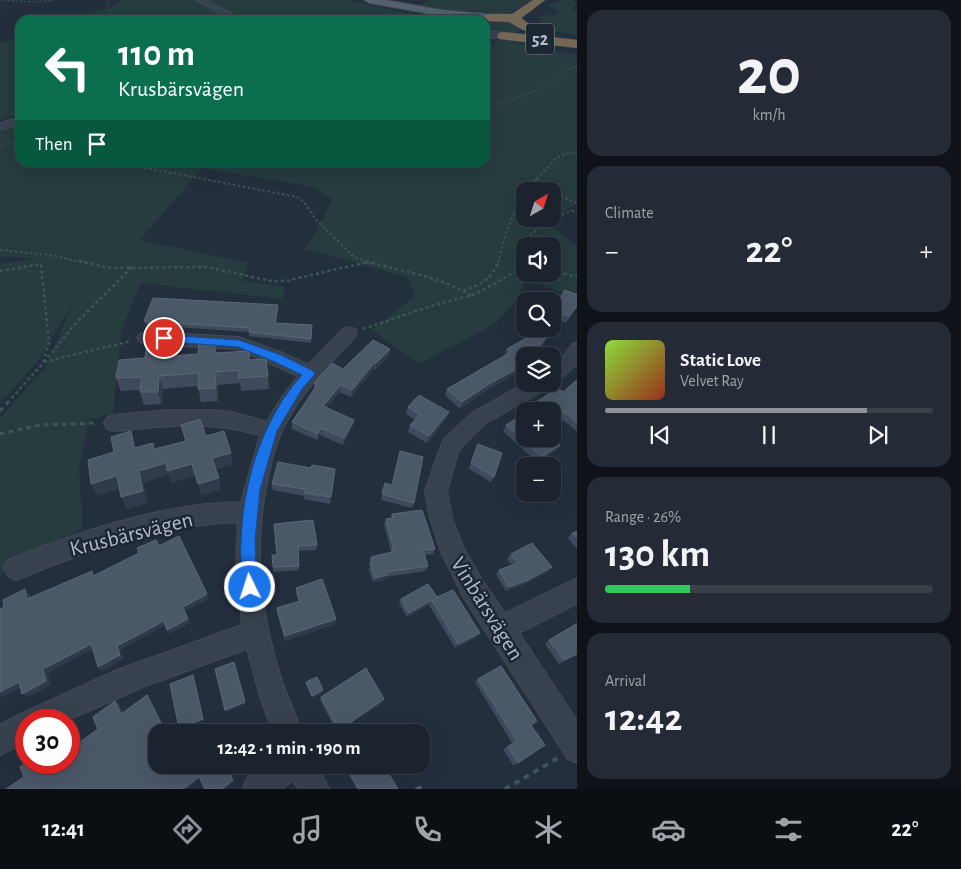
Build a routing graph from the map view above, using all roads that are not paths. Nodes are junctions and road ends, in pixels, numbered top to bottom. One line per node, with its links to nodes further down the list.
1 (200, 0): 5 (street)
2 (360, 0): 6 (main road)
3 (369, 0): 7 (main road, 52)
4 (535, 4): 9 (highway); 11 (highway)
5 (228, 15)
6 (441, 15)
7 (464, 15)
8 (490, 17): 9 (main road, 52)
9 (498, 18): 10 (highway, 52); 11 (highway, 52)
10 (490, 19)
11 (528, 28): 12 (highway, 52); 13 (highway, 52)
12 (493, 35): 13 (highway, 52)
13 (577, 43)
14 (15, 122): 15 (street)
15 (0, 127)
16 (349, 333): 20 (street)
17 (146, 338): 20 (street)
18 (577, 348): 19 (street)
19 (561, 368)
20 (309, 374): 23 (street)
21 (525, 392): 27 (street, Vinbärsvägen)
22 (114, 423): 23 (street)
23 (272, 430): 24 (street)
24 (249, 512): 25 (street, Krusbärsvägen); 28 (street)
25 (16, 568)
26 (577, 590): 27 (street)
27 (501, 629): 33 (street, Vinbärsvägen)
28 (255, 634): 29 (street); 30 (street)
29 (63, 709)
30 (284, 724)
31 (15, 732): 32 (street)
32 (0, 741)
33 (577, 749)
34 (277, 774): 36 (street)
35 (306, 774): 37 (street)
36 (258, 789)
37 (314, 789)

